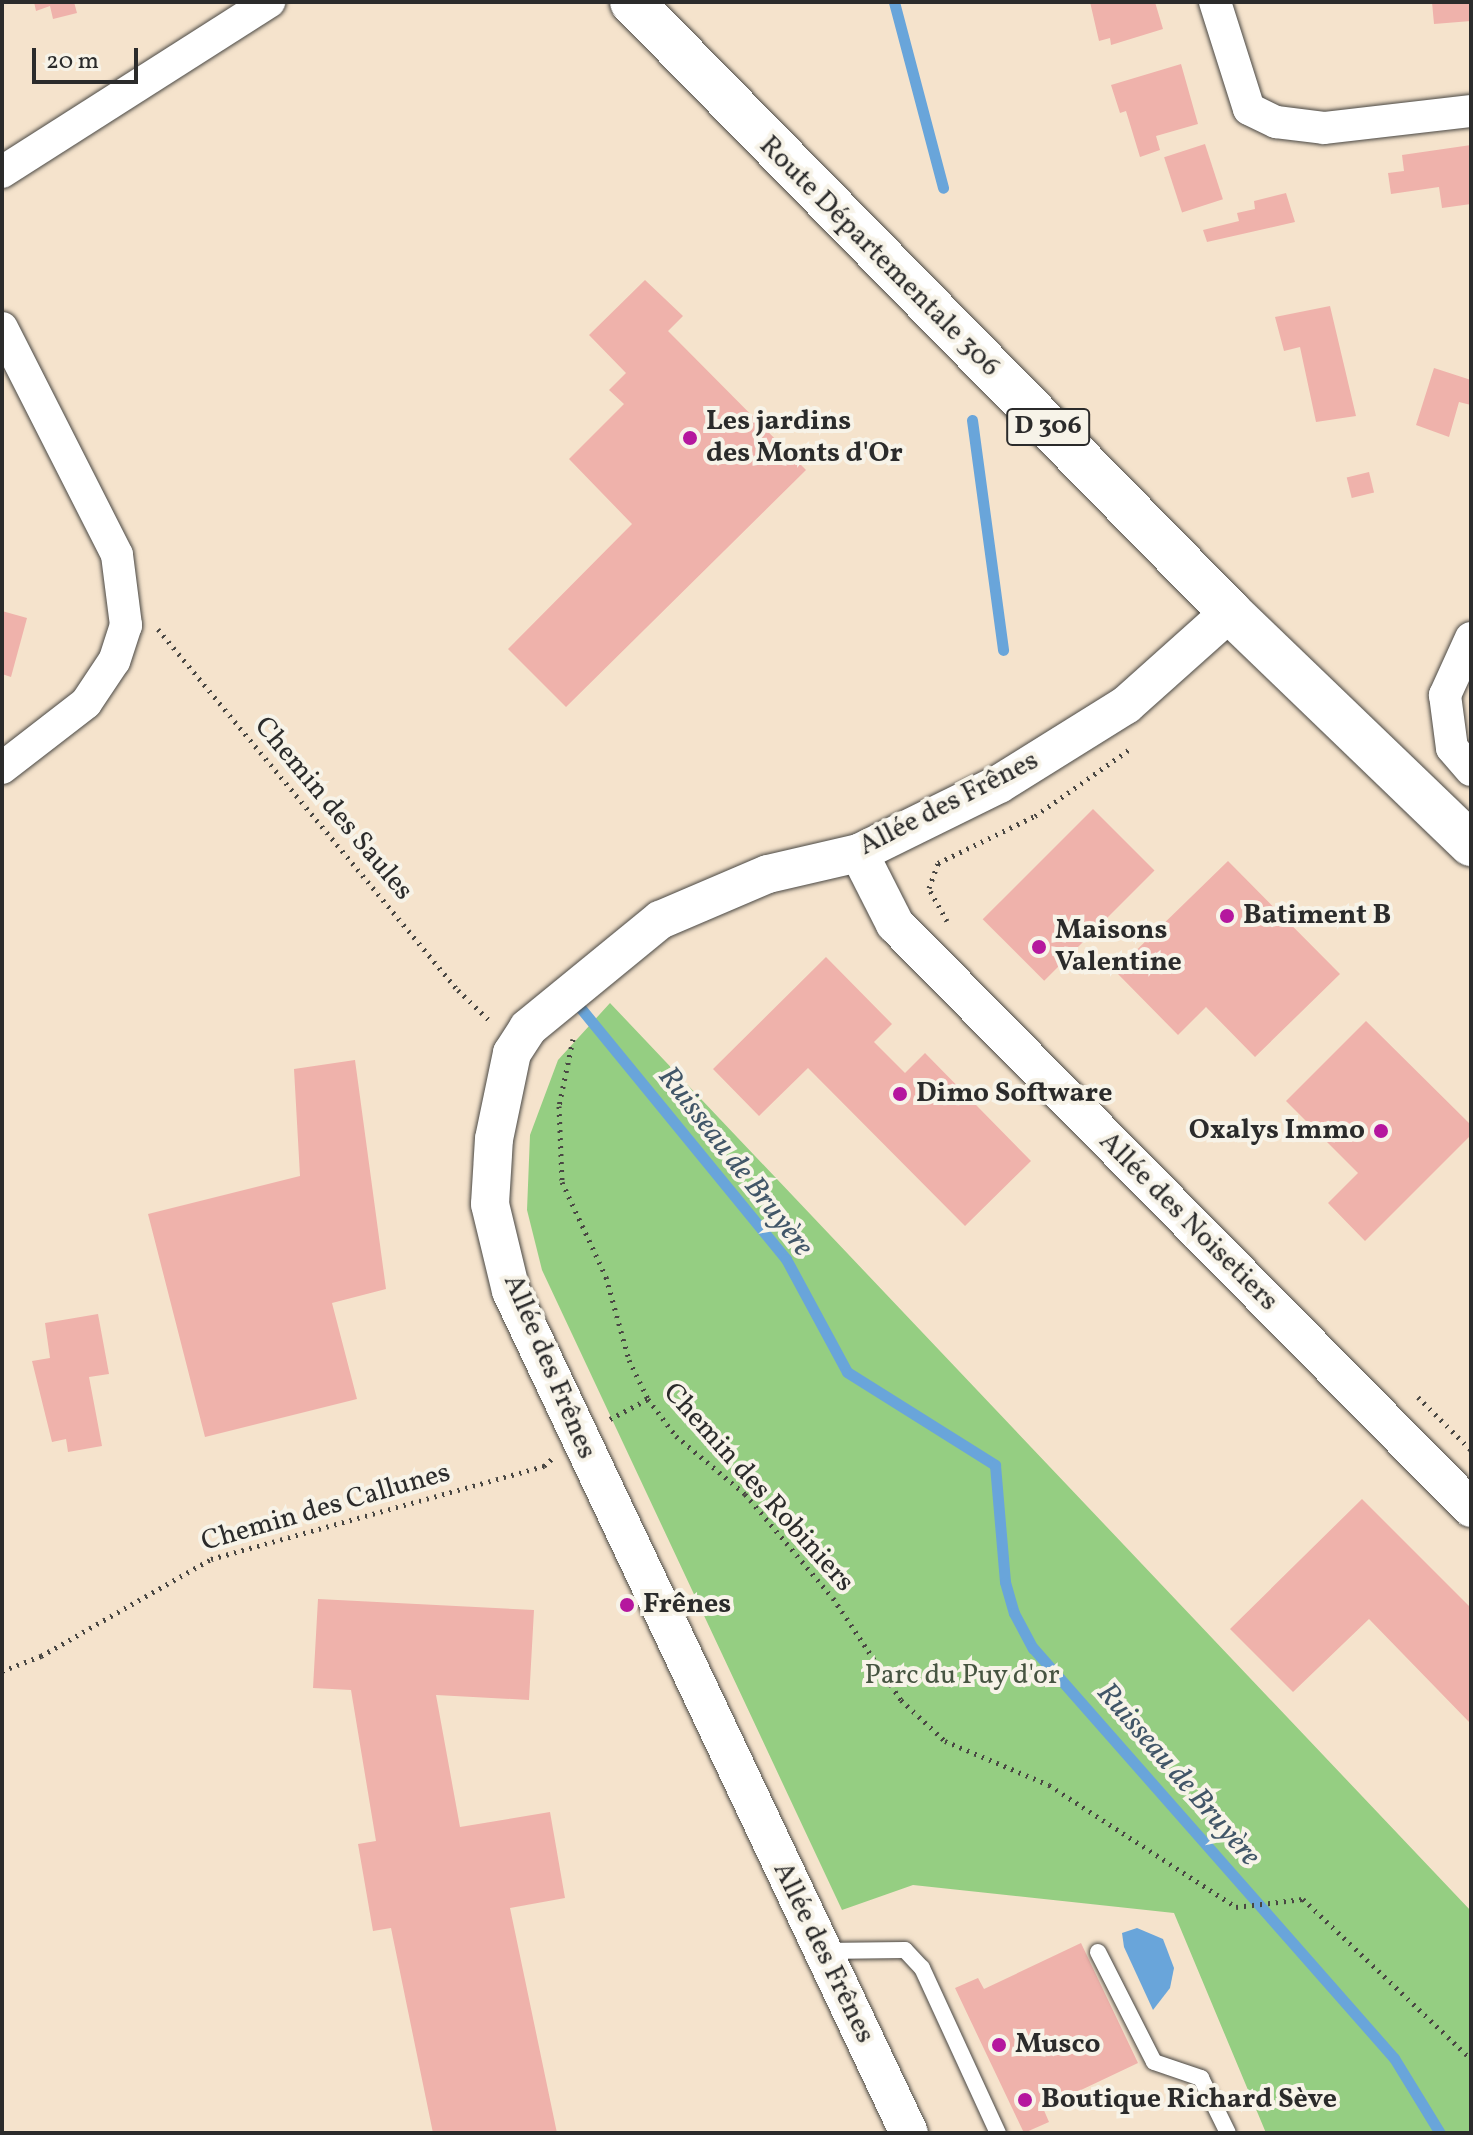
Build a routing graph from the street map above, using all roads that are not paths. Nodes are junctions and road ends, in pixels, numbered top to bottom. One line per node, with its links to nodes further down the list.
1 (269, 2): 5 (street)
2 (632, 2): 7 (main road, Route Départementale 306 / D 306)
3 (1215, 2): 4 (street)
4 (1471, 111)
5 (2, 172)
6 (2, 328): 9 (street)
7 (1230, 612): 11 (main road, Route Départementale 306 / D 306); 12 (street, Allée des Frênes)
8 (1471, 638): 10 (street)
9 (9, 766)
10 (1471, 770)
11 (1471, 844)
12 (859, 853): 13 (street, Allée des Noisetiers); 14 (street, Allée des Frênes)
13 (1471, 1508)
14 (822, 1951): 16 (street, Allée des Frênes); 17 (lane)
15 (1098, 1952): 18 (lane)
16 (909, 2133)
17 (998, 2133)
18 (1228, 2133)

